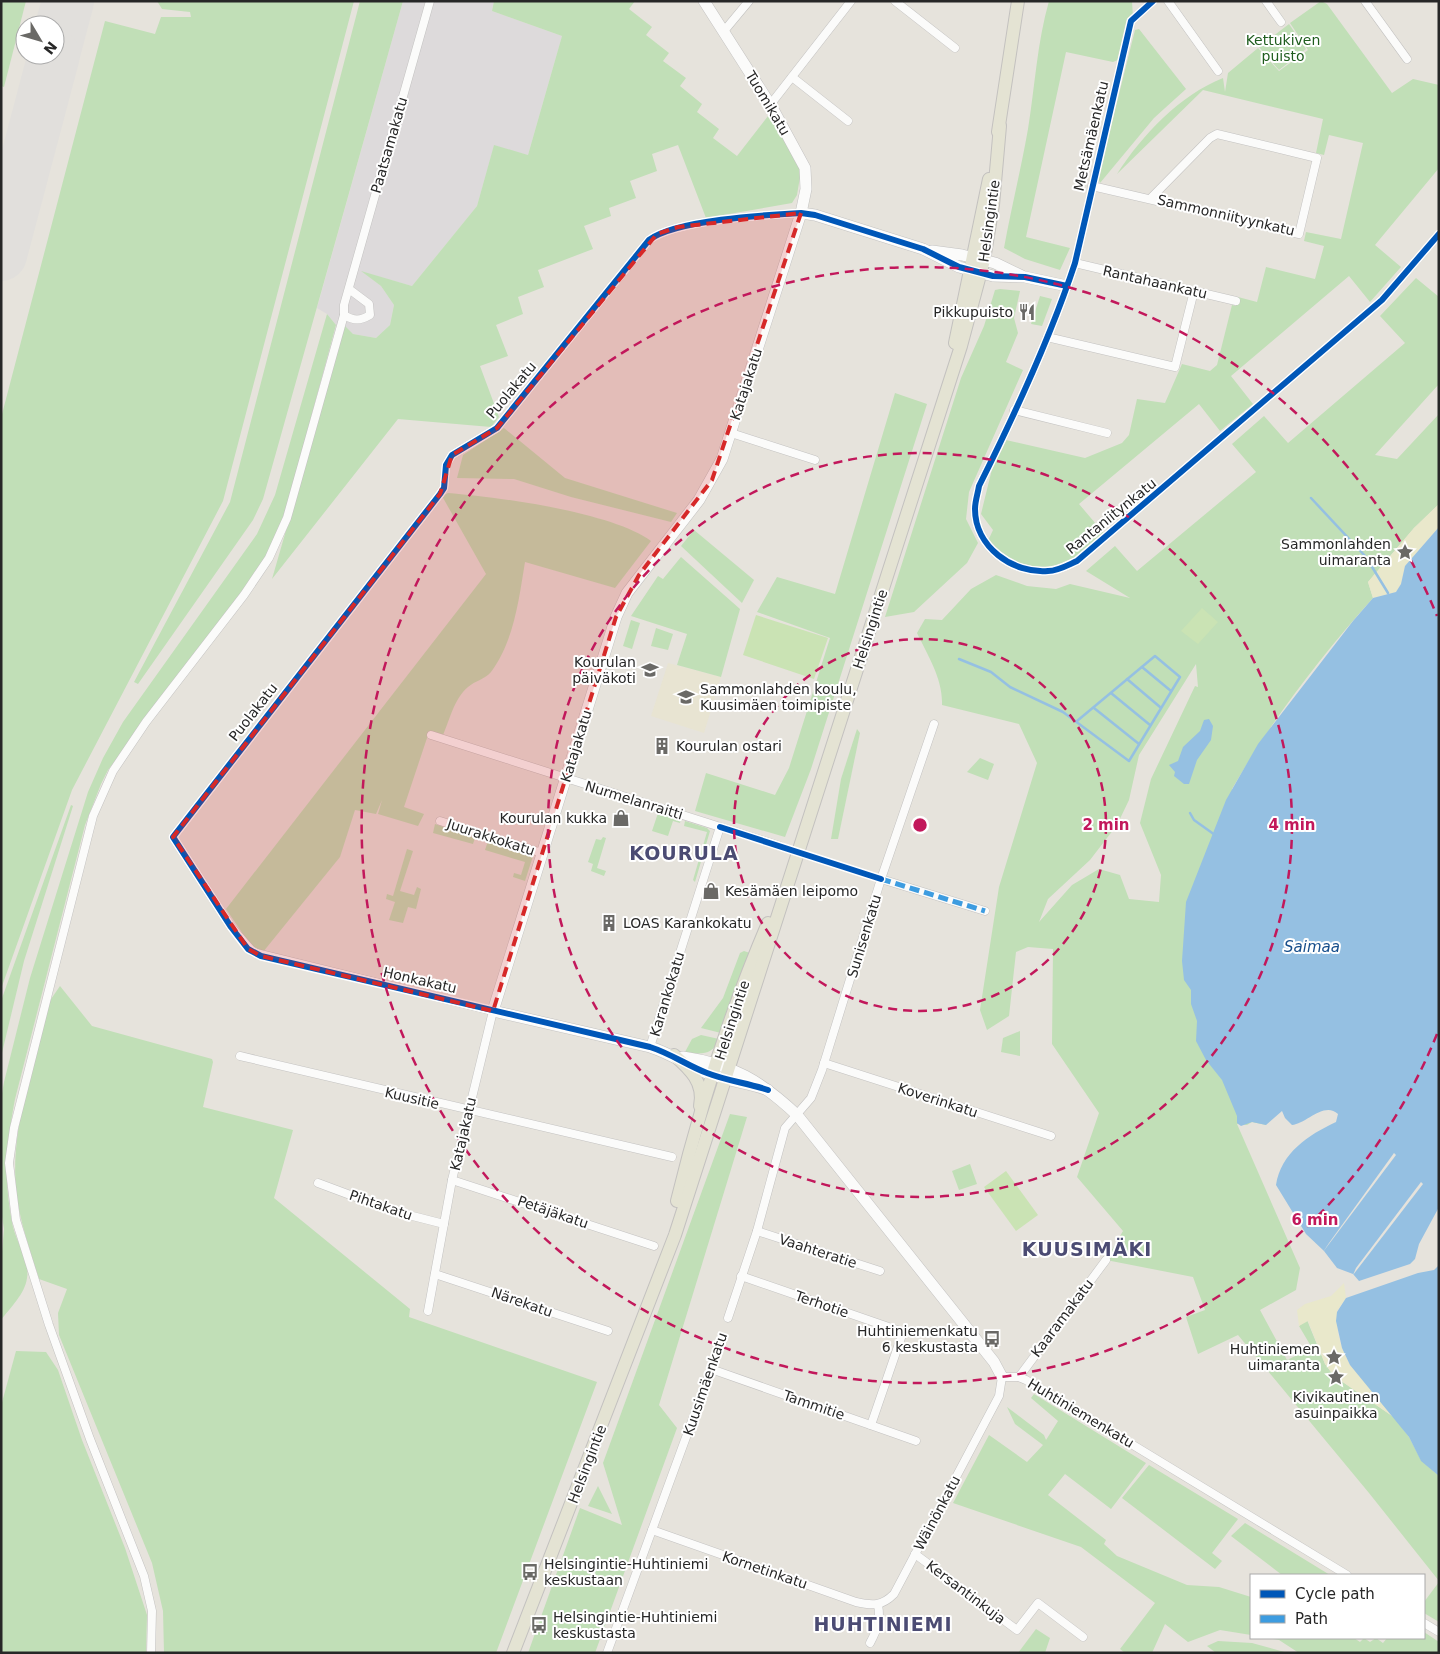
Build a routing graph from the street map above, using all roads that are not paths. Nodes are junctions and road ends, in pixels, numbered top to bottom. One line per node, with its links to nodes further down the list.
1 (430, 1): 29 (street, Paatsamakatu)
2 (704, 1): 12 (street, Tuomikatu)
3 (748, 1): 12 (street)
4 (851, 1): 16 (street)
5 (895, 1): 13 (street)
6 (1018, 1): 24 (main road, Helsingintie)
7 (1153, 1): 19 (street, Metsämäenkatu)
8 (1168, 1): 15 (street)
9 (1266, 1): 11 (street)
10 (1364, 1): 14 (street)
11 (1281, 22)
12 (724, 31): 17 (street, Tuomikatu)
13 (955, 48)
14 (1407, 59)
15 (1218, 71)
16 (792, 77): 17 (street); 18 (street)
17 (770, 105): 21 (street, Tuomikatu)
18 (848, 121)
19 (1092, 186): 20 (street, Sammonniityynkatu); 25 (street, Metsämäenkatu)
20 (1151, 198): 20 (street, Sammonniityynkatu)
21 (801, 213): 23 (street, Puolakatu); 35 (street, Katajakatu); 43 (street, Puolakatu)
22 (1439, 234): 34 (street, Rantaniitynkatu)
23 (923, 249): 24 (street, Puolakatu); 26 (street, Puolakatu)
24 (978, 259): 26 (main road, Helsingintie); 27 (street, Puolakatu)
25 (1075, 263): 28 (street, Metsämäenkatu); 30 (street, Rantahaankatu)
26 (975, 272): 27 (street, Puolakatu); 53 (main road, Helsingintie)
27 (1025, 277): 28 (street)
28 (1067, 286): 33 (street, Rantaniitynkatu)
29 (349, 289): 32 (street, Paatsamakatu); 32 (street)
30 (1194, 291): 31 (street, Rantahaankatu); 33 (street)
31 (1236, 301)
32 (344, 316): 85 (street, Paatsamakatu)
33 (1047, 337): 34 (street, Rantaniitynkatu)
34 (1014, 410): 36 (street)
35 (731, 433): 37 (street); 40 (street, Katajakatu)
36 (1107, 433)
37 (816, 460)
38 (934, 724): 46 (street, Sunisenkatu)
39 (431, 735): 40 (street, Nurmelanraitti)
40 (566, 778): 42 (street, Nurmelanraitti); 45 (street, Katajakatu)
41 (440, 821): 45 (street, Juurakkokatu)
42 (720, 827): 44 (street, Nurmelanraitti); 49 (street, Karankokatu)
43 (173, 837): 48 (street, Honkakatu)
44 (780, 846)
45 (542, 853): 48 (street, Katajakatu)
46 (881, 879): 47 (street); 52 (street, Sunisenkatu)
47 (986, 911)
48 (493, 1011): 49 (street, Honkakatu); 54 (street, Katajakatu)
49 (650, 1047): 50 (street, Honkakatu)
50 (674, 1055): 53 (street, Honkakatu); 57 (main road)
51 (240, 1056): 54 (street, Kuusitie)
52 (824, 1063): 55 (street, Sunisenkatu); 56 (street, Koverinkatu)
53 (720, 1071): 55 (street); 57 (main road, Helsingintie); 67 (main road, Helsingintie)
54 (468, 1111): 58 (street, Kuusitie); 59 (street, Katajakatu)
55 (797, 1115): 62 (street, Kuusimäenkatu); 73 (street)
56 (1051, 1136)
57 (692, 1145): 67 (main road, Helsingintie)
58 (672, 1157)
59 (452, 1180): 61 (street, Katajakatu); 63 (street, Petäjäkatu)
60 (318, 1183): 61 (street, Pihtakatu)
61 (444, 1224): 66 (street, Katajakatu)
62 (757, 1231): 65 (street, Vaahteratie); 68 (street, Kuusimäenkatu)
63 (654, 1246)
64 (1106, 1260): 74 (street, Kaaramakatu)
65 (880, 1271)
66 (435, 1274): 69 (street, Katajakatu); 71 (street, Närekatu)
67 (659, 1274): 86 (main road, Helsingintie)
68 (741, 1276): 70 (street, Kuusimäenkatu); 75 (street, Terhotie)
69 (428, 1311)
70 (728, 1318)
71 (608, 1331)
72 (711, 1369): 75 (street, Tammitie); 77 (street, Kuusimäenkatu)
73 (1002, 1377): 74 (street, Huhtiniemenkatu); 78 (street, Wäinönkatu)
74 (1019, 1377): 79 (street, Huhtiniemenkatu)
75 (871, 1425): 76 (street, Tammitie)
76 (916, 1440)
77 (652, 1530): 80 (street, Kornetinkatu); 87 (street, Kuusimäenkatu)
78 (915, 1554): 80 (street, Wäinönkatu); 83 (street, Kersantinkuja)
79 (1345, 1574)
80 (878, 1605): 84 (street)
81 (1425, 1623): 82 (street)
82 (1439, 1632)
83 (1083, 1637)
84 (870, 1643)
85 (151, 1653)
86 (513, 1653)
87 (607, 1653)

